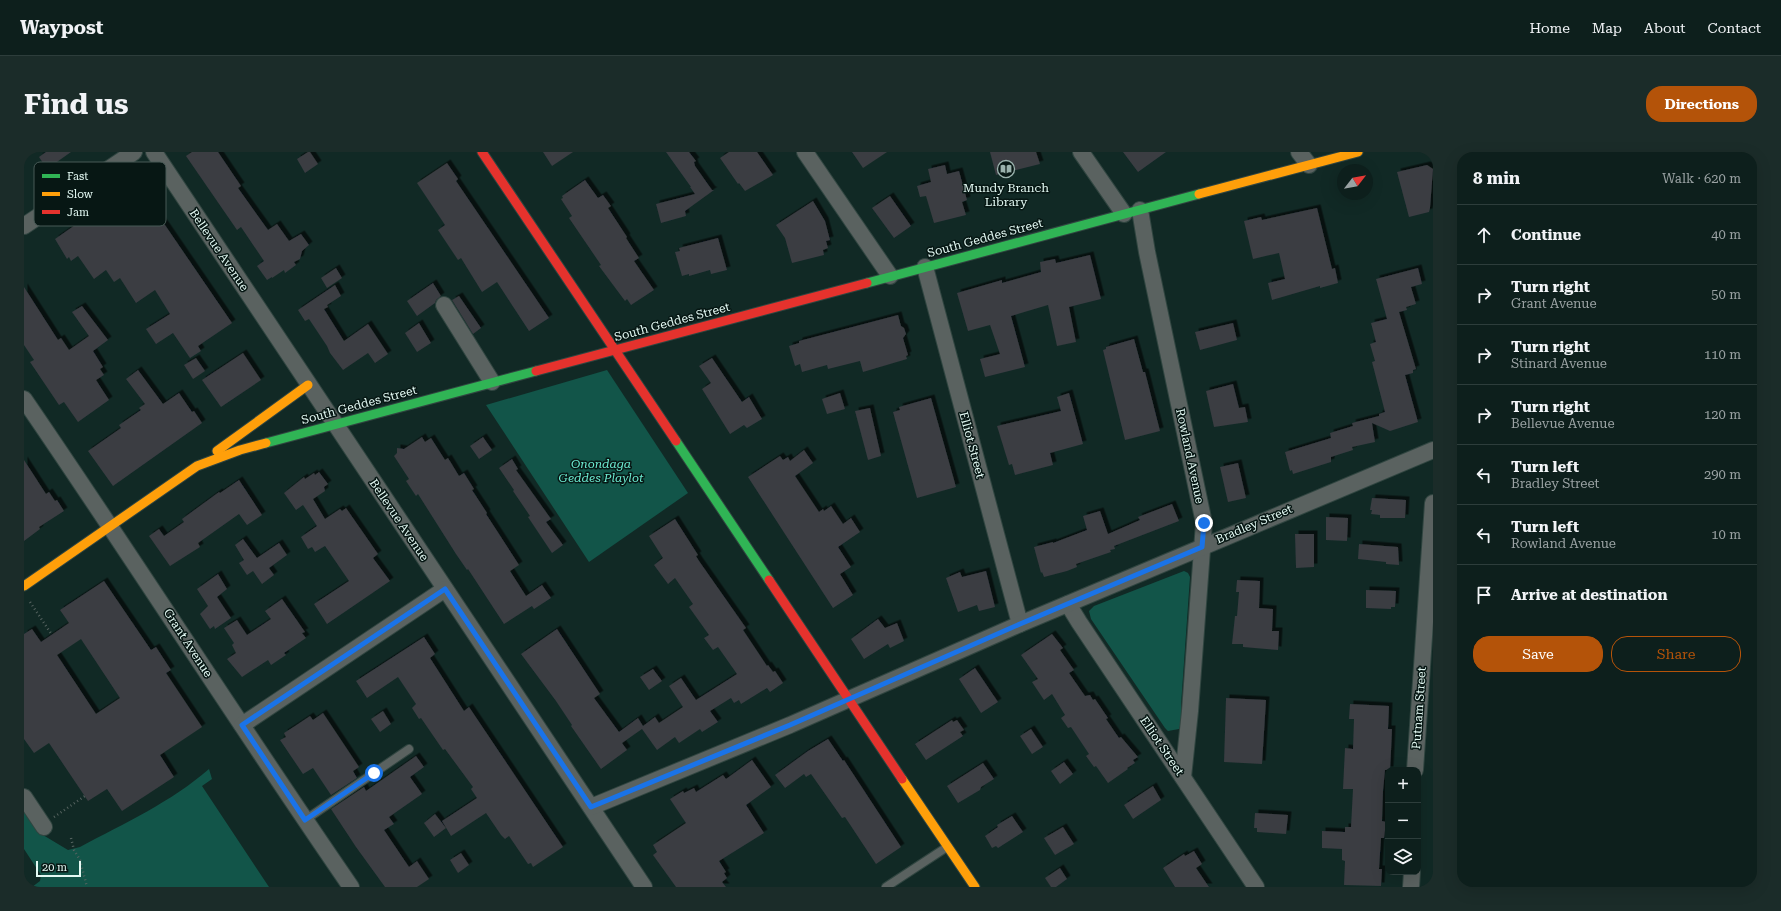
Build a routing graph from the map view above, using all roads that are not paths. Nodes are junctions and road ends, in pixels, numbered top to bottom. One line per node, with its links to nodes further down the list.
1 (134, 152): 8 (street)
2 (154, 152): 9 (street, Bellevue Avenue)
3 (482, 152): 19 (main road)
4 (805, 152): 17 (street)
5 (1081, 152): 13 (street)
6 (1299, 152): 10 (street)
7 (1358, 152): 10 (main road, South Geddes Street)
8 (119, 162)
9 (161, 162)
10 (1308, 165): 12 (main road, South Geddes Street)
11 (166, 170): 21 (street, Bellevue Avenue)
12 (1140, 210): 13 (main road, South Geddes Street); 28 (street, Rowland Avenue)
13 (1124, 214): 16 (main road, South Geddes Street)
14 (34, 219): 15 (street)
15 (24, 226)
16 (925, 266): 17 (main road, South Geddes Street); 32 (street, Elliot Street)
17 (890, 276): 19 (main road, South Geddes Street)
18 (444, 305): 20 (street)
19 (616, 350): 20 (main road, South Geddes Street); 33 (main road)
20 (492, 382): 23 (main road, South Geddes Street)
21 (308, 385): 23 (street, Bellevue Avenue); 25 (main road)
22 (24, 399): 27 (street, Grant Avenue)
23 (334, 424): 25 (main road, South Geddes Street); 30 (street, Bellevue Avenue)
24 (1433, 450): 28 (street, Bradley Street)
25 (197, 466): 27 (main road, South Geddes Street)
26 (1433, 503): 36 (street, Putnam Street)
27 (111, 526): 29 (main road, South Geddes Street); 34 (street, Grant Avenue)
28 (1202, 547): 31 (street, Bradley Street); 37 (street, Rowland Avenue)
29 (24, 586)
30 (445, 589): 34 (street); 39 (street, Bellevue Avenue)
31 (1068, 604): 32 (street, Bradley Street); 37 (street, Elliot Street)
32 (1020, 624): 33 (street, Bradley Street)
33 (848, 699): 39 (street, Bradley Street); 42 (main road)
34 (242, 725): 40 (street, Grant Avenue)
35 (409, 750): 40 (lane)
36 (1415, 767)
37 (1183, 777): 48 (street, Elliot Street)
38 (24, 797): 41 (street)
39 (591, 807): 45 (street, Bellevue Avenue)
40 (305, 820): 44 (street, Grant Avenue)
41 (43, 826)
42 (948, 847): 46 (lane); 47 (main road)
43 (1412, 875): 49 (street)
44 (351, 887)
45 (644, 887)
46 (886, 887)
47 (975, 887)
48 (1256, 887)
49 (1411, 887)

